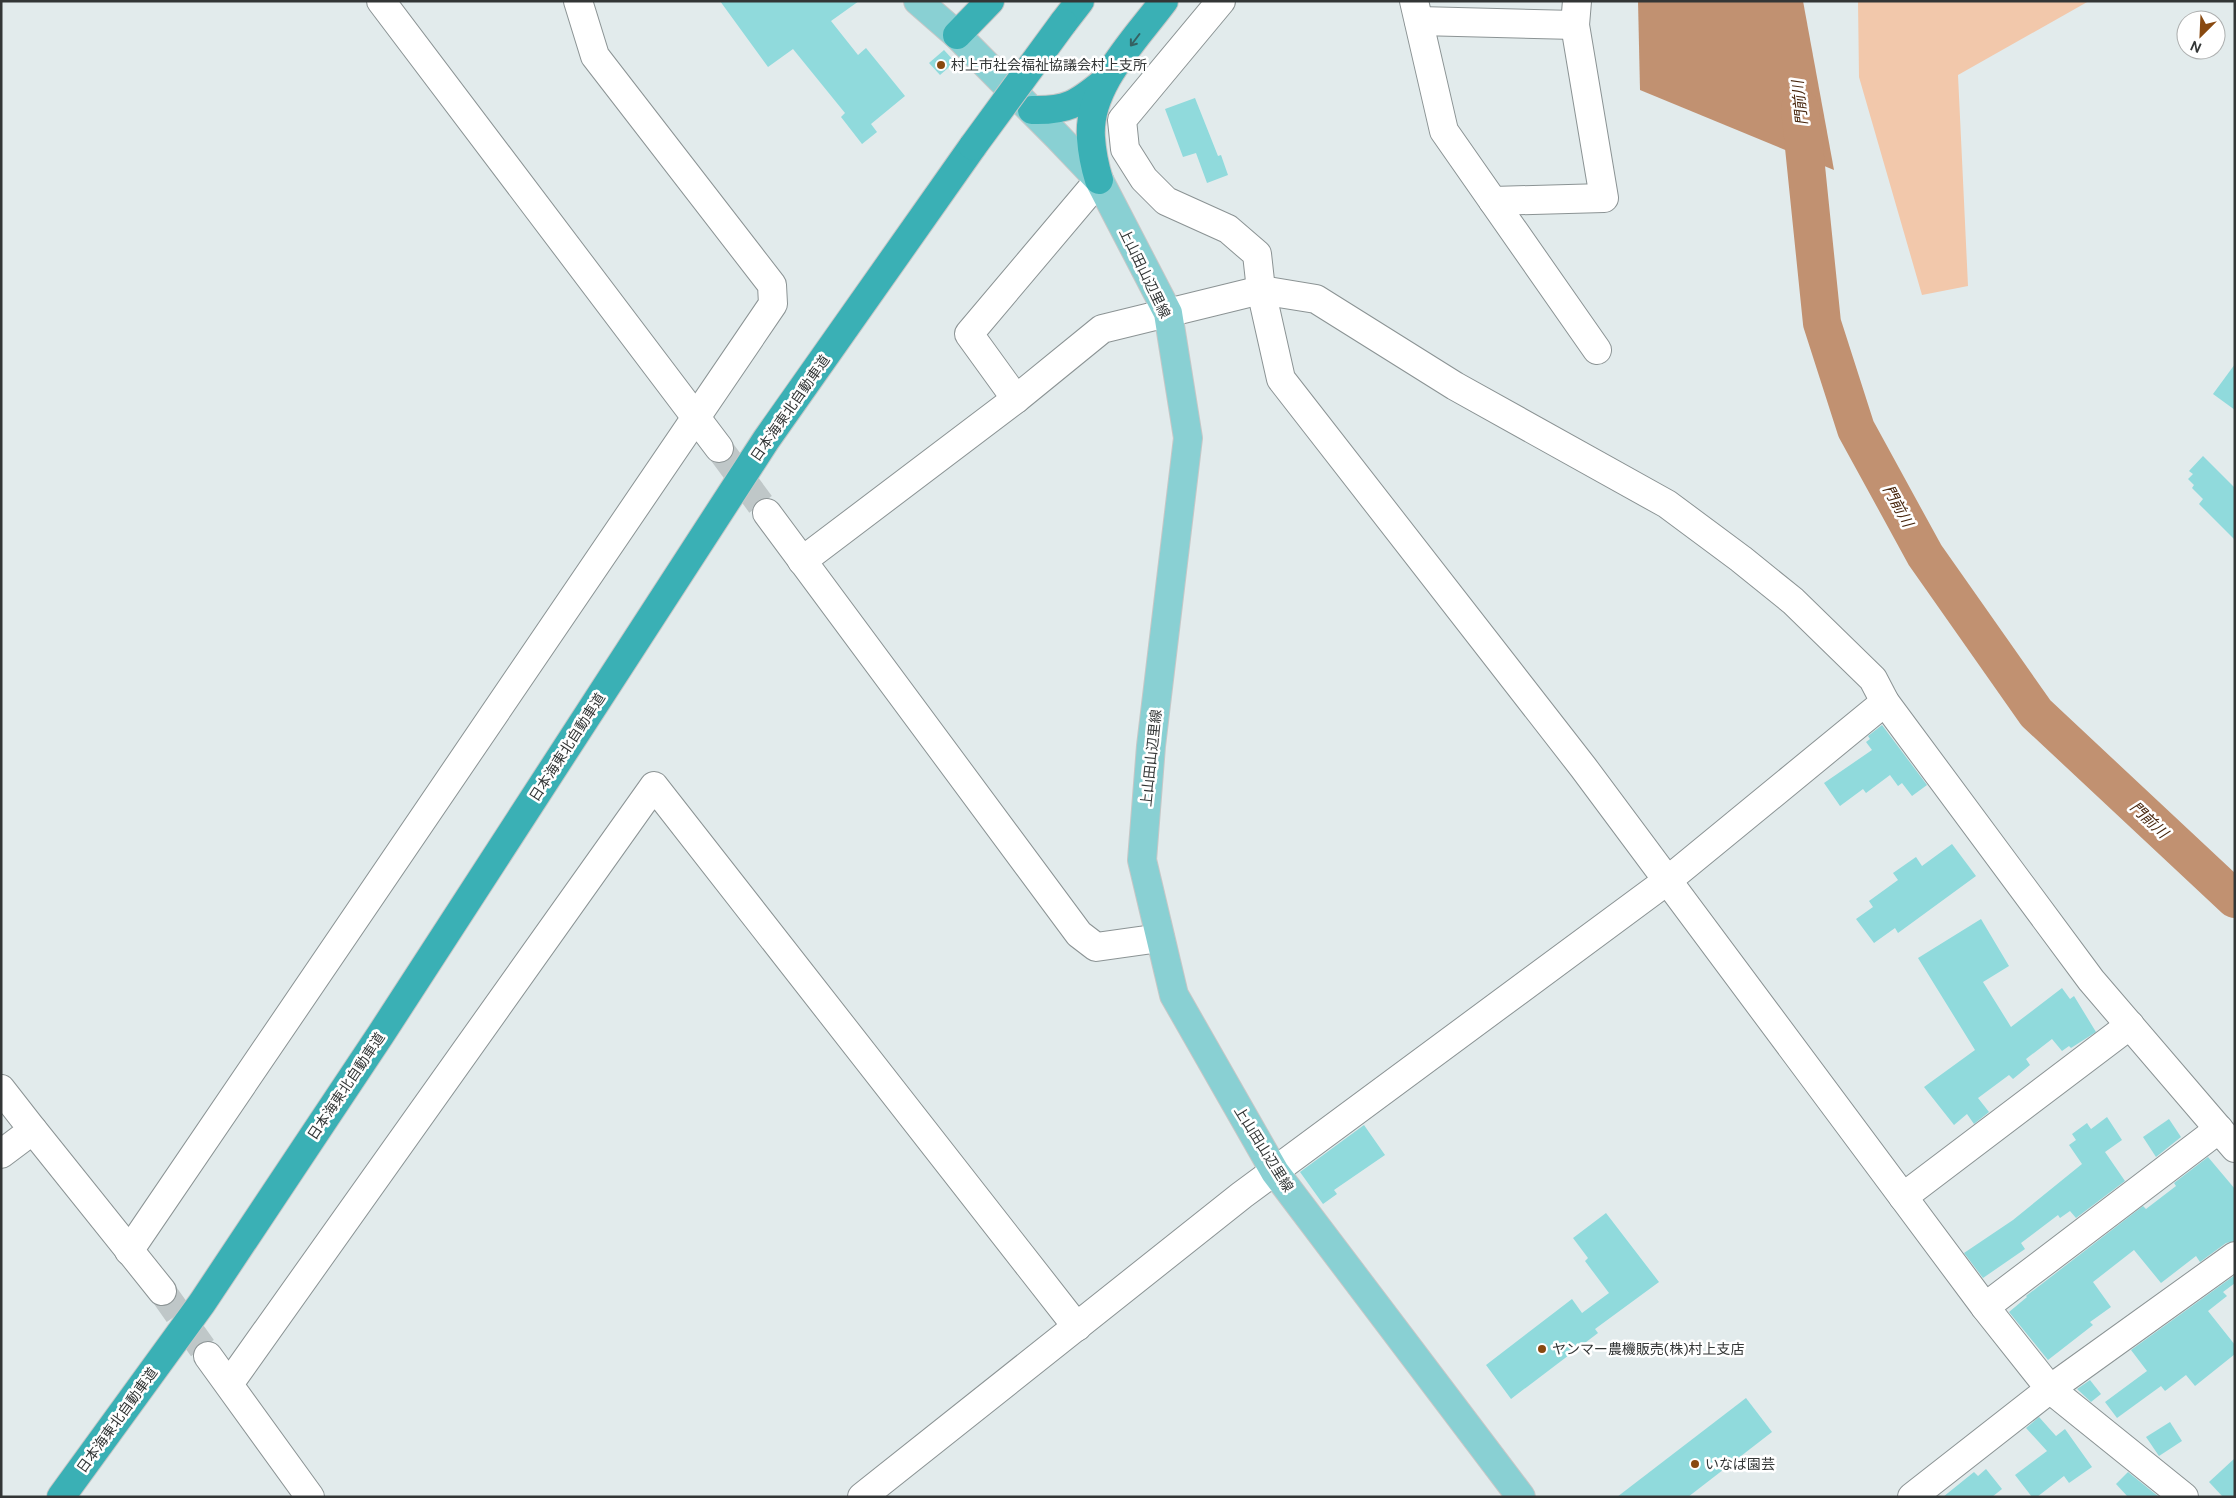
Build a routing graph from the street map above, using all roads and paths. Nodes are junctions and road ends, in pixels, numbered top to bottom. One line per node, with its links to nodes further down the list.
1 (381, 1): 19 (street)
2 (578, 1): 19 (street)
3 (918, 1): 10 (main road, 上山田山辺里線)
4 (990, 1): 10 (highway)
5 (1080, 1): 43 (highway, 日本海東北自動車道, bridge)
6 (1164, 1): 11 (highway, one-way to 11)
7 (1221, 1): 15 (street)
8 (1417, 11): 9 (street); 14 (street)
9 (1576, 13): 14 (street)
10 (957, 35): 12 (main road, 上山田山辺里線)
11 (1104, 82): 12 (highway); 13 (highway)
12 (1032, 110): 13 (main road, 上山田山辺里線)
13 (1099, 180): 16 (main road, 上山田山辺里線); 18 (street)
14 (1493, 201): 17 (street)
15 (1261, 290): 16 (street); 23 (street); 24 (street)
16 (1168, 313): 18 (street); 25 (main road, 上山田山辺里線)
17 (1597, 350)
18 (1016, 399): 22 (street)
19 (695, 419): 20 (street); 33 (street)
20 (719, 448)
21 (766, 513): 22 (street)
22 (802, 561): 25 (street)
23 (1885, 702): 24 (street); 26 (street)
24 (1668, 880): 31 (street); 32 (street)
25 (1160, 938): 31 (main road, 上山田山辺里線)
26 (2130, 1025): 29 (street); 32 (street)
27 (1, 1089): 28 (street)
28 (33, 1130): 30 (street); 33 (street)
29 (2227, 1138): 36 (street)
30 (1, 1154)
31 (1275, 1172): 37 (street); 46 (main road, 上山田山辺里線)
32 (1903, 1197): 36 (street)
33 (129, 1251): 35 (street)
34 (2235, 1256): 40 (street)
35 (162, 1292)
36 (1985, 1307): 40 (street)
37 (1077, 1327): 39 (street); 41 (street)
38 (208, 1356): 39 (street)
39 (229, 1384): 44 (street)
40 (2050, 1388): 42 (street); 47 (street)
41 (893, 1487): 45 (street)
42 (1919, 1495)
43 (61, 1497)
44 (310, 1497)
45 (862, 1497)
46 (1521, 1497)
47 (2184, 1497)

